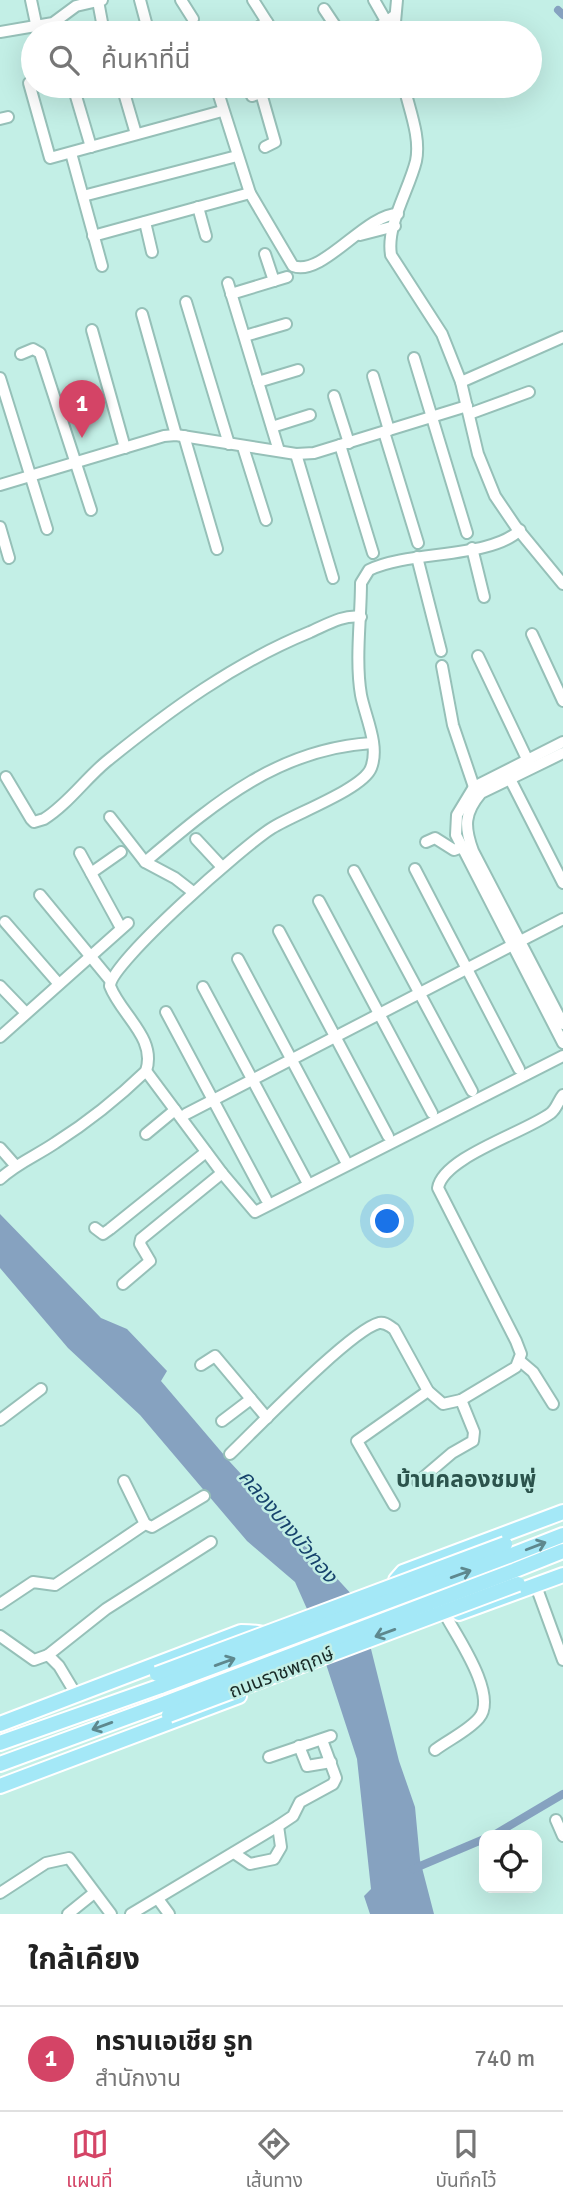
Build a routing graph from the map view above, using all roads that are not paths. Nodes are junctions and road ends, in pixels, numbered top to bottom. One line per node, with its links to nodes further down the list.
1 (31, 0): 11 (street)
2 (100, 0): 12 (street); 13 (street)
3 (140, 0): 14 (street)
4 (181, 0): 9 (street)
5 (253, 0): 15 (street)
6 (374, 0): 10 (street)
7 (397, 0): 10 (street)
8 (324, 9): 16 (street)
9 (193, 19)
10 (390, 19): 17 (street)
11 (35, 21)
12 (57, 21)
13 (103, 21)
14 (146, 21)
15 (266, 21)
16 (332, 21)
17 (387, 21)
18 (21, 31): 19 (street)
19 (0, 32)
20 (33, 98): 30 (street)
21 (77, 98): 28 (street)
22 (126, 98): 27 (street)
23 (219, 98): 26 (street)
24 (257, 98): 29 (street)
25 (407, 98): 35 (street)
26 (222, 111): 27 (street); 31 (street)
27 (136, 134): 28 (street)
28 (91, 147): 30 (street)
29 (265, 147)
30 (71, 153): 33 (street)
31 (237, 156): 32 (street); 33 (street)
32 (250, 193): 34 (street); 40 (street)
33 (83, 196): 38 (street)
34 (198, 208): 36 (street); 39 (street)
35 (398, 214): 37 (street); 40 (street)
36 (145, 222): 38 (street); 41 (street)
37 (395, 226): 40 (street); 58 (street)
38 (93, 236): 43 (street)
39 (206, 236)
40 (355, 237)
41 (152, 251)
42 (265, 254): 45 (street)
43 (102, 266)
44 (286, 277): 45 (street)
45 (274, 281): 50 (street)
46 (186, 302): 67 (street)
47 (142, 314): 66 (street)
48 (286, 324): 50 (street)
49 (92, 330): 70 (street)
50 (244, 337): 57 (street)
51 (563, 337): 58 (street)
52 (21, 354): 73 (street)
53 (414, 358): 63 (street)
54 (298, 370): 57 (street)
55 (373, 376): 65 (street)
56 (0, 378): 74 (street)
57 (258, 382): 64 (street)
58 (461, 382): 61 (street)
59 (529, 392): 61 (street)
60 (334, 396): 68 (street)
61 (468, 410): 63 (street); 80 (street)
62 (310, 415): 64 (street)
63 (432, 417): 65 (street); 81 (street)
64 (272, 426): 71 (street)
65 (387, 431): 68 (street); 82 (street)
66 (180, 436): 67 (street); 70 (street); 84 (street)
67 (229, 444): 69 (street)
68 (344, 444): 72 (street); 85 (street)
69 (243, 447): 71 (street); 77 (street)
70 (125, 449): 73 (street)
71 (279, 451): 72 (street)
72 (296, 454): 88 (street)
73 (76, 463): 74 (street); 76 (street)
74 (31, 476): 75 (street); 79 (street)
75 (0, 485)
76 (90, 510)
77 (266, 520)
78 (0, 527): 87 (street)
79 (47, 529)
80 (520, 530): 83 (street); 89 (street)
81 (467, 533)
82 (418, 543)
83 (472, 548): 86 (street); 90 (street)
84 (217, 549)
85 (373, 553)
86 (417, 557): 91 (street); 93 (street)
87 (9, 558)
88 (333, 578)
89 (563, 584)
90 (484, 597)
91 (361, 617): 98 (street); 101 (street)
92 (532, 634): 96 (street)
93 (442, 651)
94 (478, 656): 100 (street)
95 (442, 666): 103 (street)
96 (563, 701)
97 (563, 742): 100 (street)
98 (372, 743): 110 (street); 111 (street)
99 (562, 757): 102 (street)
100 (528, 761): 103 (street)
101 (6, 777)
102 (510, 779): 103 (street); 115 (street)
103 (478, 790): 107 (street); 122 (street)
104 (110, 817): 110 (street)
105 (196, 839): 111 (street)
106 (426, 842): 107 (street)
107 (462, 847): 122 (street)
108 (121, 852): 114 (street)
109 (80, 853): 114 (street)
110 (145, 862): 116 (street)
111 (222, 867): 116 (street)
112 (415, 869): 125 (street)
113 (354, 871): 130 (street)
114 (91, 873): 123 (street)
115 (563, 883)
116 (193, 892): 126 (street)
117 (40, 895): 123 (street)
118 (318, 901): 133 (street)
119 (563, 919): 122 (street)
120 (5, 922): 127 (street)
121 (279, 931): 135 (street)
122 (516, 943): 125 (street); 134 (street); 137 (street)
123 (89, 955): 126 (street); 127 (street)
124 (238, 959): 139 (street)
125 (467, 969): 130 (street); 140 (street)
126 (110, 980): 141 (street)
127 (58, 983): 132 (street)
128 (0, 986): 132 (street)
129 (203, 987): 142 (street)
130 (419, 993): 133 (street); 143 (street)
131 (166, 1012): 145 (street)
132 (26, 1013): 136 (street)
133 (379, 1013): 135 (street); 147 (street)
134 (563, 1024)
135 (335, 1036): 139 (street); 149 (street)
136 (0, 1037)
137 (563, 1043)
138 (563, 1056): 154 (street)
139 (291, 1059): 142 (street); 152 (street)
140 (519, 1069)
141 (146, 1071): 146 (street); 153 (street)
142 (252, 1080): 145 (street); 156 (street)
143 (472, 1091)
144 (563, 1095): 160 (street)
145 (213, 1099): 146 (street); 157 (street)
146 (181, 1112): 148 (street); 151 (street)
147 (432, 1113)
148 (146, 1134)
149 (388, 1136)
150 (0, 1148): 153 (street)
151 (206, 1152): 154 (street); 158 (street)
152 (345, 1160)
153 (15, 1165): 155 (street)
154 (222, 1173): 159 (street)
155 (0, 1179)
156 (306, 1180)
157 (266, 1199)
158 (95, 1228)
159 (123, 1284)
160 (520, 1361): 165 (street); 166 (street)
161 (201, 1365): 164 (street)
162 (41, 1389): 168 (street)
163 (428, 1391): 165 (street); 167 (street); 174 (street)
164 (251, 1399): 167 (street); 169 (street)
165 (461, 1400): 172 (street)
166 (553, 1405)
167 (267, 1418): 170 (street)
168 (0, 1420)
169 (222, 1421)
170 (230, 1454)
171 (124, 1481): 177 (street)
172 (418, 1482)
173 (204, 1496): 177 (street)
174 (394, 1505)
175 (563, 1512): 186 (main road)
176 (563, 1522): 181 (main road, ถนนราชพฤกษ์)
177 (145, 1524): 185 (street)
178 (563, 1535): 181 (main road, ถนนราชพฤกษ์, one-way to 178)
179 (211, 1542): 188 (street)
180 (563, 1552): 181 (main road, ถนนราชพฤกษ์)
181 (511, 1564): 182 (main road, ถนนราชพฤกษ์); 190 (main road, ถนนราชพฤกษ์, one-way to 181, bridge); 192 (main road, ถนนราชพฤกษ์, one-way to 192, bridge)
182 (563, 1567)
183 (563, 1575): 184 (main road)
184 (536, 1586): 186 (main road); 189 (street)
185 (0, 1604)
186 (447, 1618): 197 (street)
187 (0, 1636): 188 (street)
188 (48, 1655): 191 (street)
189 (563, 1660)
190 (159, 1680): 194 (main road, ถนนราชพฤกษ์); 195 (main road, ถนนราชพฤกษ์)
191 (77, 1696): 193 (main road); 202 (main road)
192 (167, 1709): 200 (main road, ถนนราชพฤกษ์, one-way to 200); 201 (main road, ถนนราชพฤกษ์)
193 (0, 1724)
194 (0, 1732)
195 (0, 1743)
196 (299, 1746): 198 (street); 199 (street); 199 (street)
197 (435, 1750)
198 (269, 1757)
199 (331, 1762): 204 (street)
200 (0, 1764)
201 (0, 1779)
202 (0, 1786)
203 (556, 1820): 205 (street)
204 (278, 1826): 206 (street); 206 (street)
205 (563, 1836)
206 (234, 1853): 209 (street)
207 (0, 1893): 208 (street)
208 (94, 1893): 210 (street); 211 (street)
209 (158, 1899): 212 (street); 213 (street)
210 (68, 1914)
211 (111, 1914)
212 (131, 1914)
213 (169, 1914)

